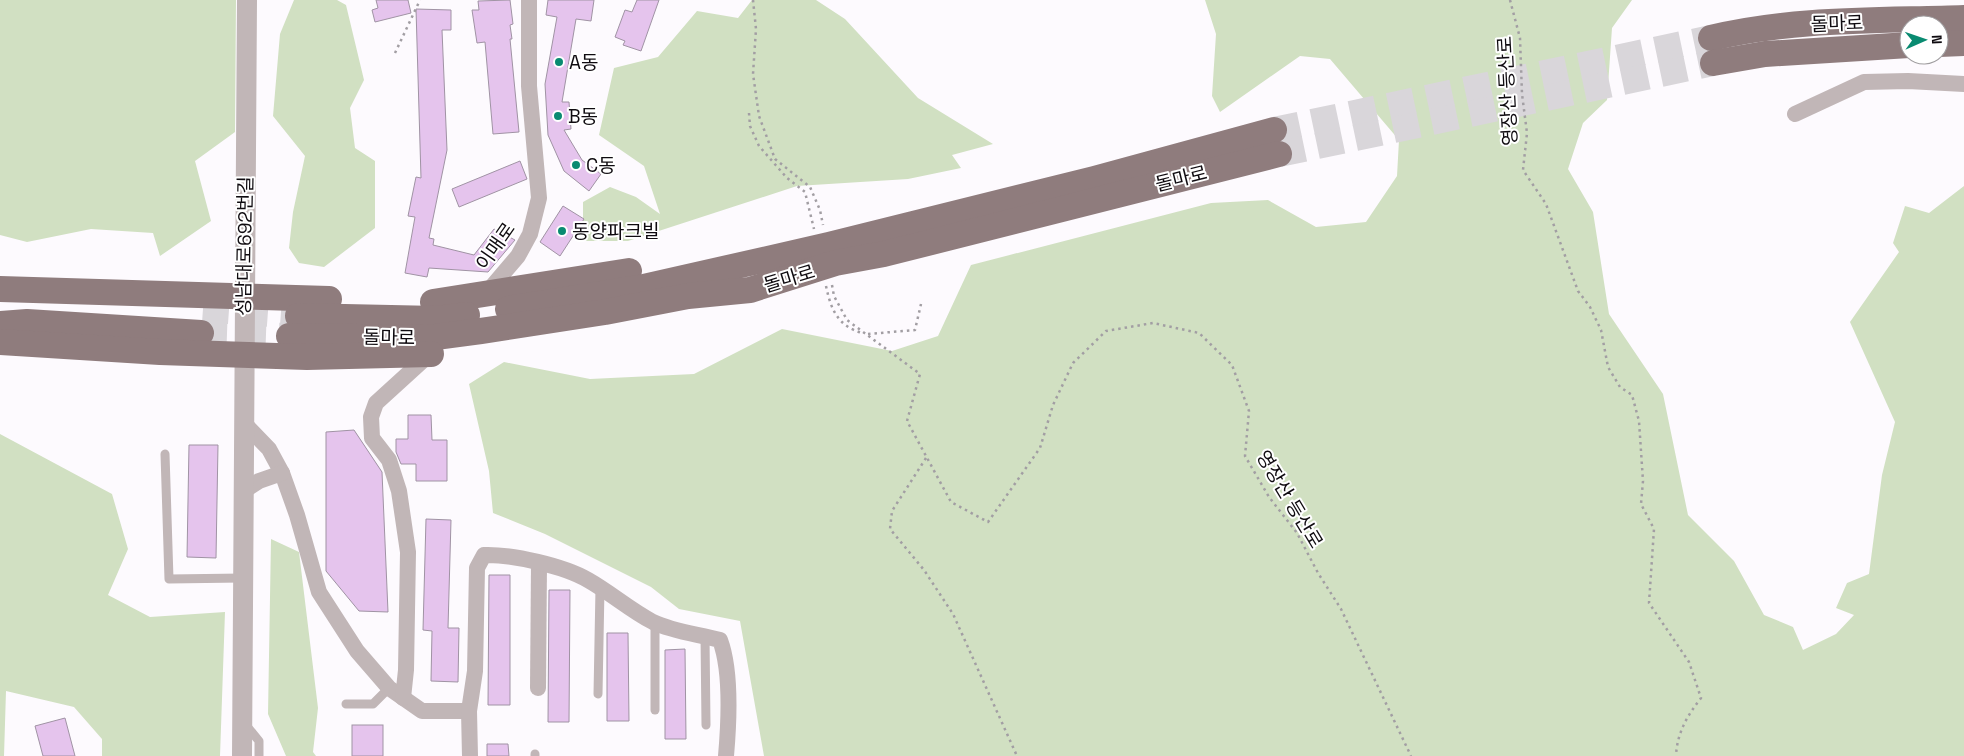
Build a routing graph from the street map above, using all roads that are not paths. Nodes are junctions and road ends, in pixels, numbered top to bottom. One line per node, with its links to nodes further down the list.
1 (247, 0): 12 (street, 성남대로692번길)
2 (530, 0): 32 (street, 이매로)
3 (1964, 18): 4 (main road, 돌마로)
4 (1711, 38)
5 (1964, 43): 6 (main road)
6 (1949, 44)
7 (1899, 46): 8 (main road, 돌마로)
8 (1713, 63)
9 (1964, 84): 10 (street)
10 (1795, 114)
11 (0, 289): 12 (main road)
12 (244, 297): 14 (main road); 19 (street, 성남대로692번길)
13 (0, 305): 15 (main road)
14 (493, 320): 14 (main road, 돌마로); 17 (main road, 돌마로); 17 (main road)
15 (0, 324)
16 (294, 326): 17 (main road, 돌마로)
17 (426, 337): 19 (main road)
18 (0, 342): 19 (main road)
19 (244, 355): 20 (street, 성남대로692번길)
20 (243, 422): 22 (street); 23 (street, 성남대로692번길)
21 (165, 454): 25 (lane)
22 (282, 473): 23 (street); 29 (street)
23 (242, 492): 25 (street, 성남대로692번길)
24 (539, 564): 26 (street); 30 (street); 35 (street)
25 (242, 578): 36 (street, 성남대로692번길)
26 (600, 588): 27 (street); 31 (lane)
27 (655, 623): 28 (street); 34 (lane)
28 (705, 636): 37 (lane); 41 (street)
29 (389, 688): 32 (street); 33 (lane)
30 (538, 688)
31 (598, 694)
32 (403, 698): 35 (street)
33 (346, 704)
34 (655, 710)
35 (470, 711): 40 (street)
36 (242, 720): 38 (street, 성남대로692번길); 39 (lane)
37 (706, 725)
38 (242, 756)
39 (259, 756)
40 (470, 756)
41 (726, 756)

